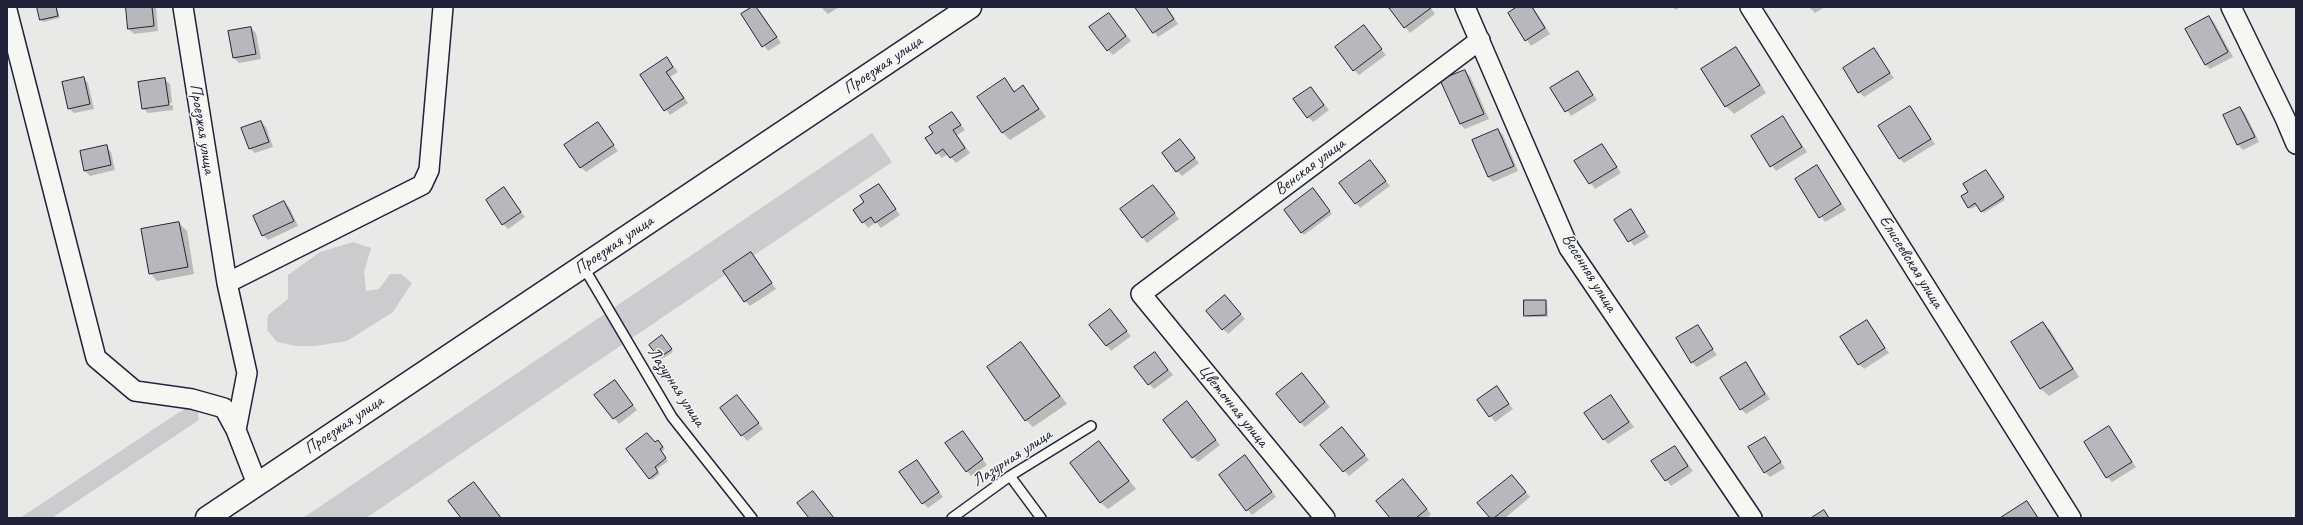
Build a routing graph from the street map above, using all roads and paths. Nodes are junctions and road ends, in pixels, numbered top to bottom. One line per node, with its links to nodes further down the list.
1 (183, 7): 12 (street, Проезжая улица)
2 (443, 7): 12 (street)
3 (970, 7): 11 (main road, Проезжая улица)
4 (1465, 7): 8 (street, Весенняя улица)
5 (1750, 7): 24 (street, Елисеевская улица)
6 (2231, 7): 9 (street)
7 (7, 10): 15 (street)
8 (1480, 40): 13 (street, Венская улица); 23 (street, Весенняя улица)
9 (2291, 116): 10 (street)
10 (2296, 144)
11 (583, 266): 17 (main road, Проезжая улица); 19 (lane, Лазурная улица)
12 (227, 283): 15 (street, Проезжая улица)
13 (1141, 294): 22 (street, Цветочная улица)
14 (1090, 426): 16 (lane, Лазурная улица)
15 (236, 430): 17 (street)
16 (1010, 476): 20 (lane, Лазурная улица); 21 (lane)
17 (253, 487): 18 (main road, Проезжая улица)
18 (207, 518)
19 (752, 518)
20 (952, 518)
21 (1041, 518)
22 (1325, 518)
23 (1752, 518)
24 (2071, 518)

